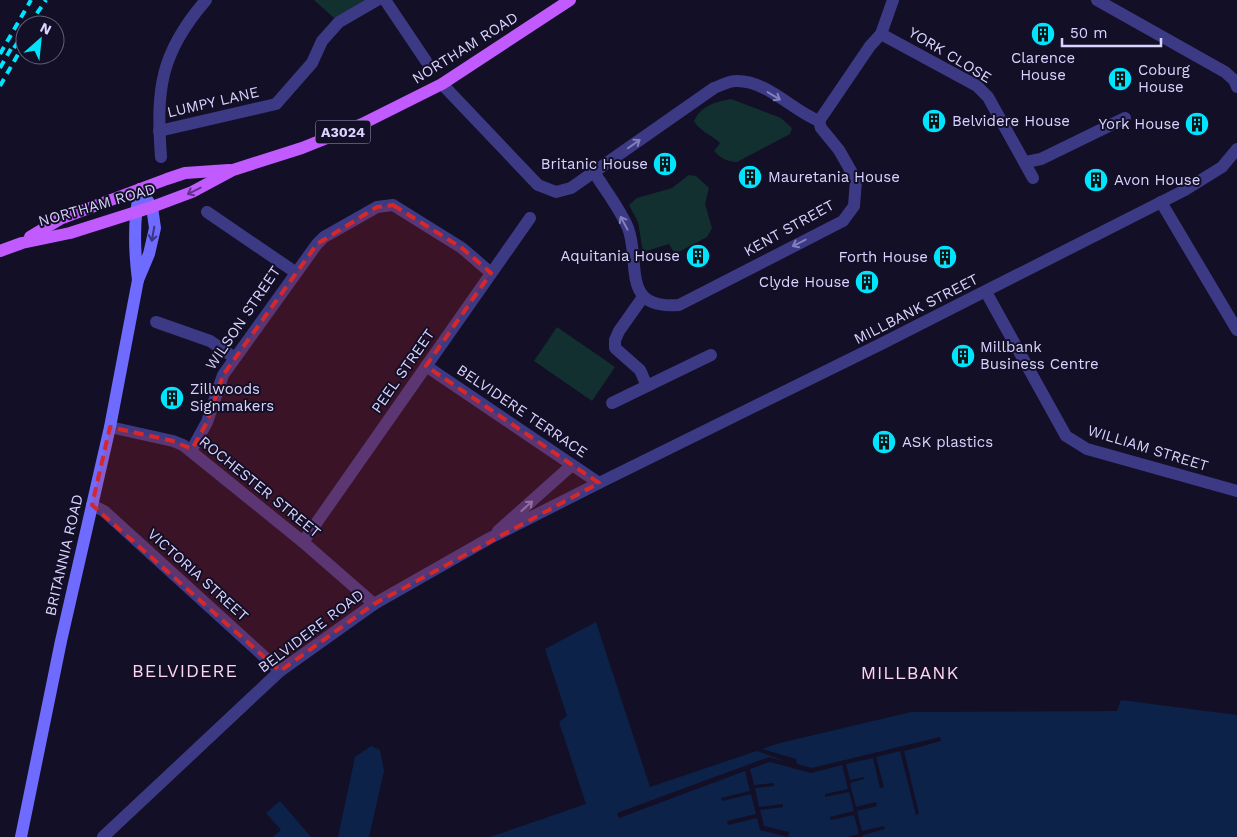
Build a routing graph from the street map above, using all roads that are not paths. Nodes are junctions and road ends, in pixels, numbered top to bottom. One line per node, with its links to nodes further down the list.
1 (206, 0): 13 (street)
2 (377, 0): 13 (street, LUMPY LANE)
3 (385, 0): 8 (street)
4 (570, 0): 9 (main road, NORTHAM ROAD / A3024)
5 (893, 0): 7 (street)
6 (1097, 0): 10 (street)
7 (881, 34): 12 (street); 16 (street, YORK CLOSE)
8 (426, 61)
9 (442, 84): 17 (main road, NORTHAM ROAD / A3024); 18 (street, KENT STREET)
10 (1237, 87)
11 (1125, 118): 16 (street)
12 (818, 121): 18 (street, KENT STREET, one-way to 12); 32 (street, KENT STREET, one-way to 32)
13 (159, 131): 15 (street)
14 (1237, 149): 21 (street, MILLBANK STREET)
15 (161, 157)
16 (1026, 162): 19 (street, YORK CLOSE)
17 (233, 170): 20 (main road, NORTHAM ROAD / A3024); 22 (main road, NORTHAM ROAD / A3024, one-way to 22)
18 (594, 172): 32 (street, one-way to 18)
19 (1033, 178)
20 (140, 189): 22 (main road, BRITANNIA ROAD); 23 (main road, BRITANNIA ROAD); 26 (main road, NORTHAM ROAD / A3024)
21 (1161, 202): 31 (street, MILLBANK STREET); 34 (street)
22 (152, 208): 23 (main road, NORTHAM ROAD / A3024); 30 (main road, BRITANNIA ROAD, one-way to 30)
23 (135, 212): 26 (main road, NORTHAM ROAD / A3024); 30 (main road, BRITANNIA ROAD)
24 (207, 212): 28 (street, WILSON STREET)
25 (530, 218): 29 (street, PEEL STREET)
26 (22, 243): 27 (main road, NORTHAM ROAD / A3024)
27 (0, 251)
28 (296, 272): 29 (street); 36 (street, WILSON STREET)
29 (491, 273): 37 (street, PEEL STREET)
30 (138, 280): 40 (main road, BRITANNIA ROAD)
31 (986, 292): 43 (street, MILLBANK STREET); 44 (street, WILLIAM STREET)
32 (644, 297): 38 (street)
33 (156, 322): 36 (street)
34 (1237, 330)
35 (712, 354): 38 (street)
36 (235, 358): 41 (street, WILSON STREET)
37 (426, 366): 42 (street, BELVIDERE TERRACE); 47 (street, PEEL STREET)
38 (647, 386): 39 (street)
39 (612, 403)
40 (110, 427): 41 (street, ROCHESTER STREET); 45 (main road, BRITANNIA ROAD)
41 (191, 451): 47 (street, ROCHESTER STREET)
42 (572, 465): 43 (street, BELVIDERE TERRACE); 46 (street, BELVIDERE ROAD, one-way to 42)
43 (599, 483): 46 (street, BELVIDERE ROAD)
44 (1237, 491)
45 (92, 505): 49 (street, VICTORIA STREET); 50 (main road, BRITANNIA ROAD)
46 (490, 538): 48 (street, BELVIDERE ROAD)
47 (303, 542): 48 (street, ROCHESTER STREET)
48 (374, 604): 49 (street, BELVIDERE ROAD)
49 (280, 671): 51 (street, BELVIDERE ROAD)
50 (21, 837)
51 (103, 837)

